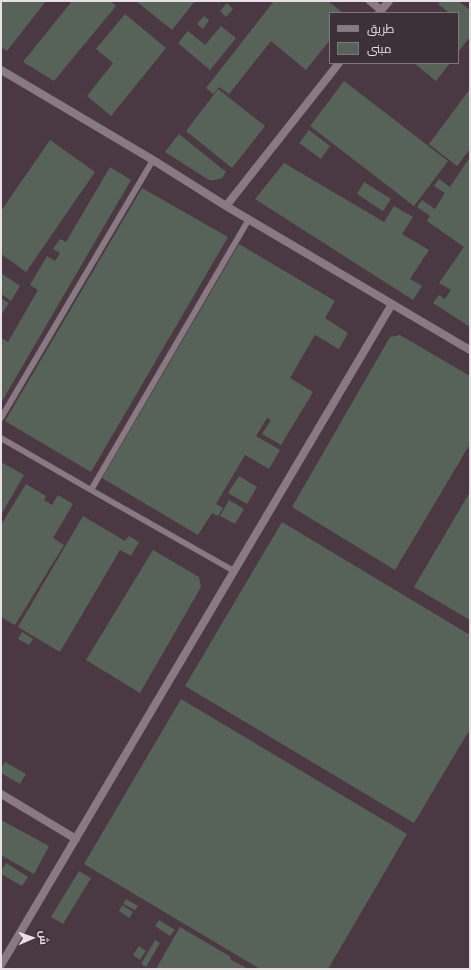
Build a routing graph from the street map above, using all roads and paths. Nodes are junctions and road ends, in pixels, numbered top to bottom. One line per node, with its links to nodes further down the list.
1 (370, 1): 3 (street)
2 (389, 1): 3 (street)
3 (380, 12)
4 (339, 64): 7 (street)
5 (1, 70): 6 (street)
6 (153, 160): 7 (street); 11 (lane)
7 (226, 206): 8 (street)
8 (249, 219): 9 (street); 13 (lane)
9 (392, 304): 10 (street); 14 (street)
10 (470, 350)
11 (1, 418)
12 (1, 438): 13 (lane)
13 (91, 490): 14 (lane)
14 (234, 571): 16 (street)
15 (1, 794): 16 (street)
16 (76, 839): 17 (street)
17 (1, 965)

